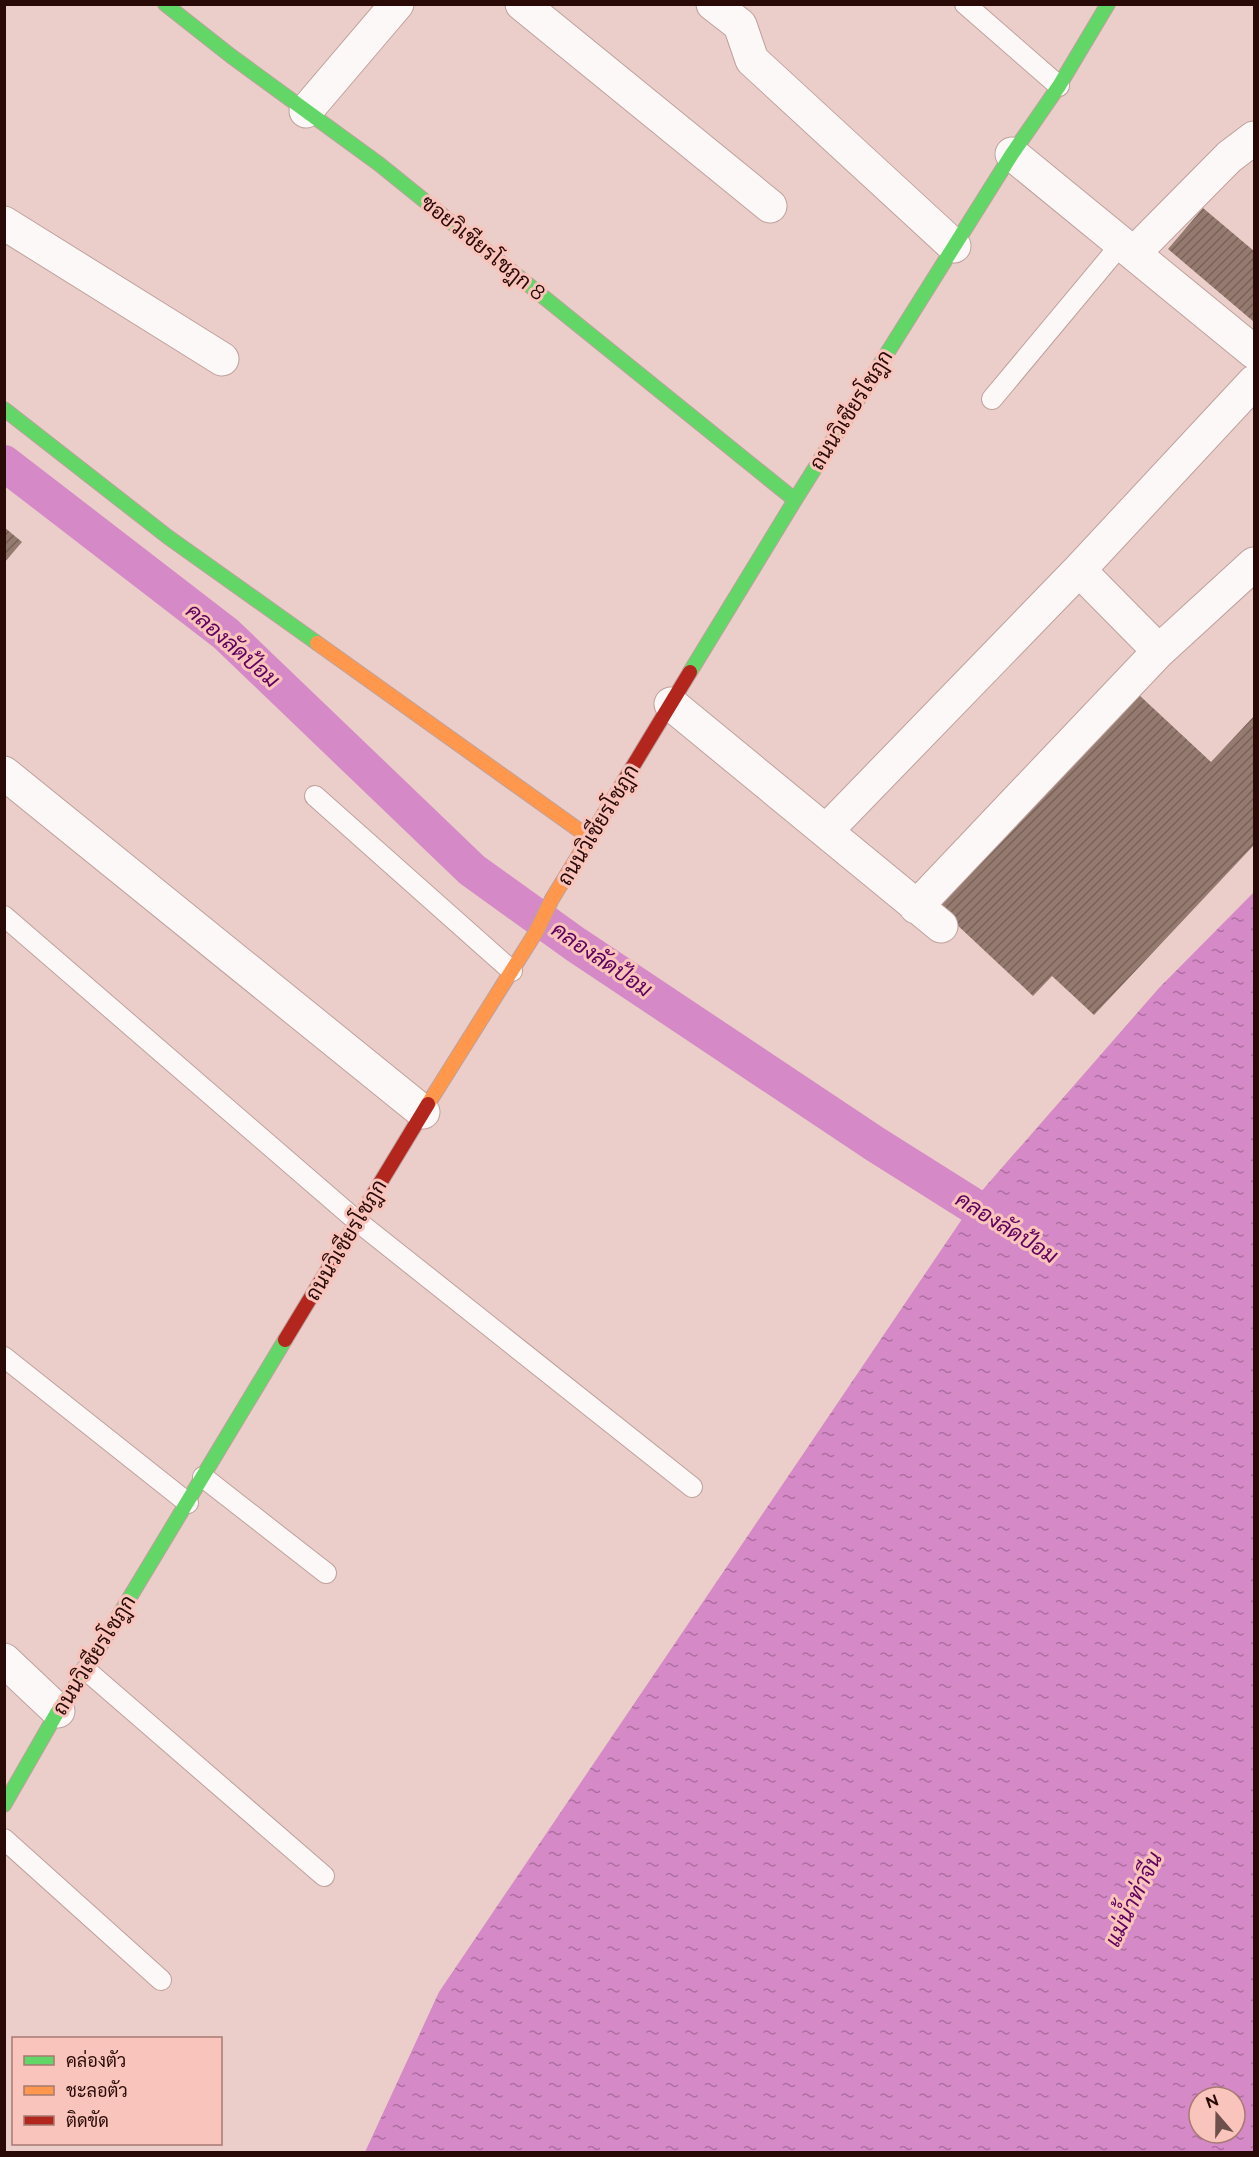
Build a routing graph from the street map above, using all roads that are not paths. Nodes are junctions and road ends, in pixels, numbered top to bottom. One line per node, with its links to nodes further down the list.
1 (165, 4): 8 (street, ซอยวิเชียรโชฎก 8)
2 (398, 4): 8 (street)
3 (522, 4): 11 (street)
4 (712, 4): 13 (street)
5 (965, 4): 7 (lane)
6 (1105, 6): 7 (street, ถนนวิเชียรโชฎก)
7 (1059, 86): 10 (street, ถนนวิเชียรโชฎก)
8 (306, 111): 20 (street, ซอยวิเชียรโชฎก 8)
9 (1254, 138): 14 (street)
10 (1011, 154): 13 (street, ถนนวิเชียรโชฎก); 14 (street)
11 (770, 206)
12 (4, 223): 16 (street)
13 (954, 246): 20 (street, ถนนวิเชียรโชฎก)
14 (1128, 248): 15 (street); 18 (lane)
15 (1254, 352)
16 (222, 359)
17 (1254, 382): 22 (street)
18 (992, 399)
19 (4, 409): 28 (street)
20 (795, 500): 24 (street, ถนนวิเชียรโชฎก)
21 (1254, 564): 23 (street)
22 (1079, 570): 23 (street); 27 (street)
23 (1159, 651): 27 (street)
24 (671, 704): 27 (street); 28 (street, ถนนวิเชียรโชฎก)
25 (4, 773): 31 (street)
26 (315, 796): 30 (lane)
27 (826, 831)
28 (590, 838): 30 (street, ถนนวิเชียรโชฎก)
29 (4, 916): 32 (lane)
30 (512, 970): 31 (street, ถนนวิเชียรโชฎก)
31 (423, 1112): 32 (street, ถนนวิเชียรโชฎก)
32 (357, 1221): 34 (street, ถนนวิเชียรโชฎก); 35 (lane)
33 (4, 1357): 36 (lane)
34 (202, 1477): 36 (street, ถนนวิเชียรโชฎก); 37 (lane)
35 (692, 1487)
36 (188, 1503): 39 (street, ถนนวิเชียรโชฎก)
37 (326, 1573)
38 (4, 1659): 40 (street)
39 (86, 1670): 40 (street, ถนนวิเชียรโชฎก); 43 (lane)
40 (58, 1711): 41 (street, ถนนวิเชียรโชฎก)
41 (4, 1805)
42 (4, 1839): 44 (lane)
43 (324, 1876)
44 (161, 1980)

